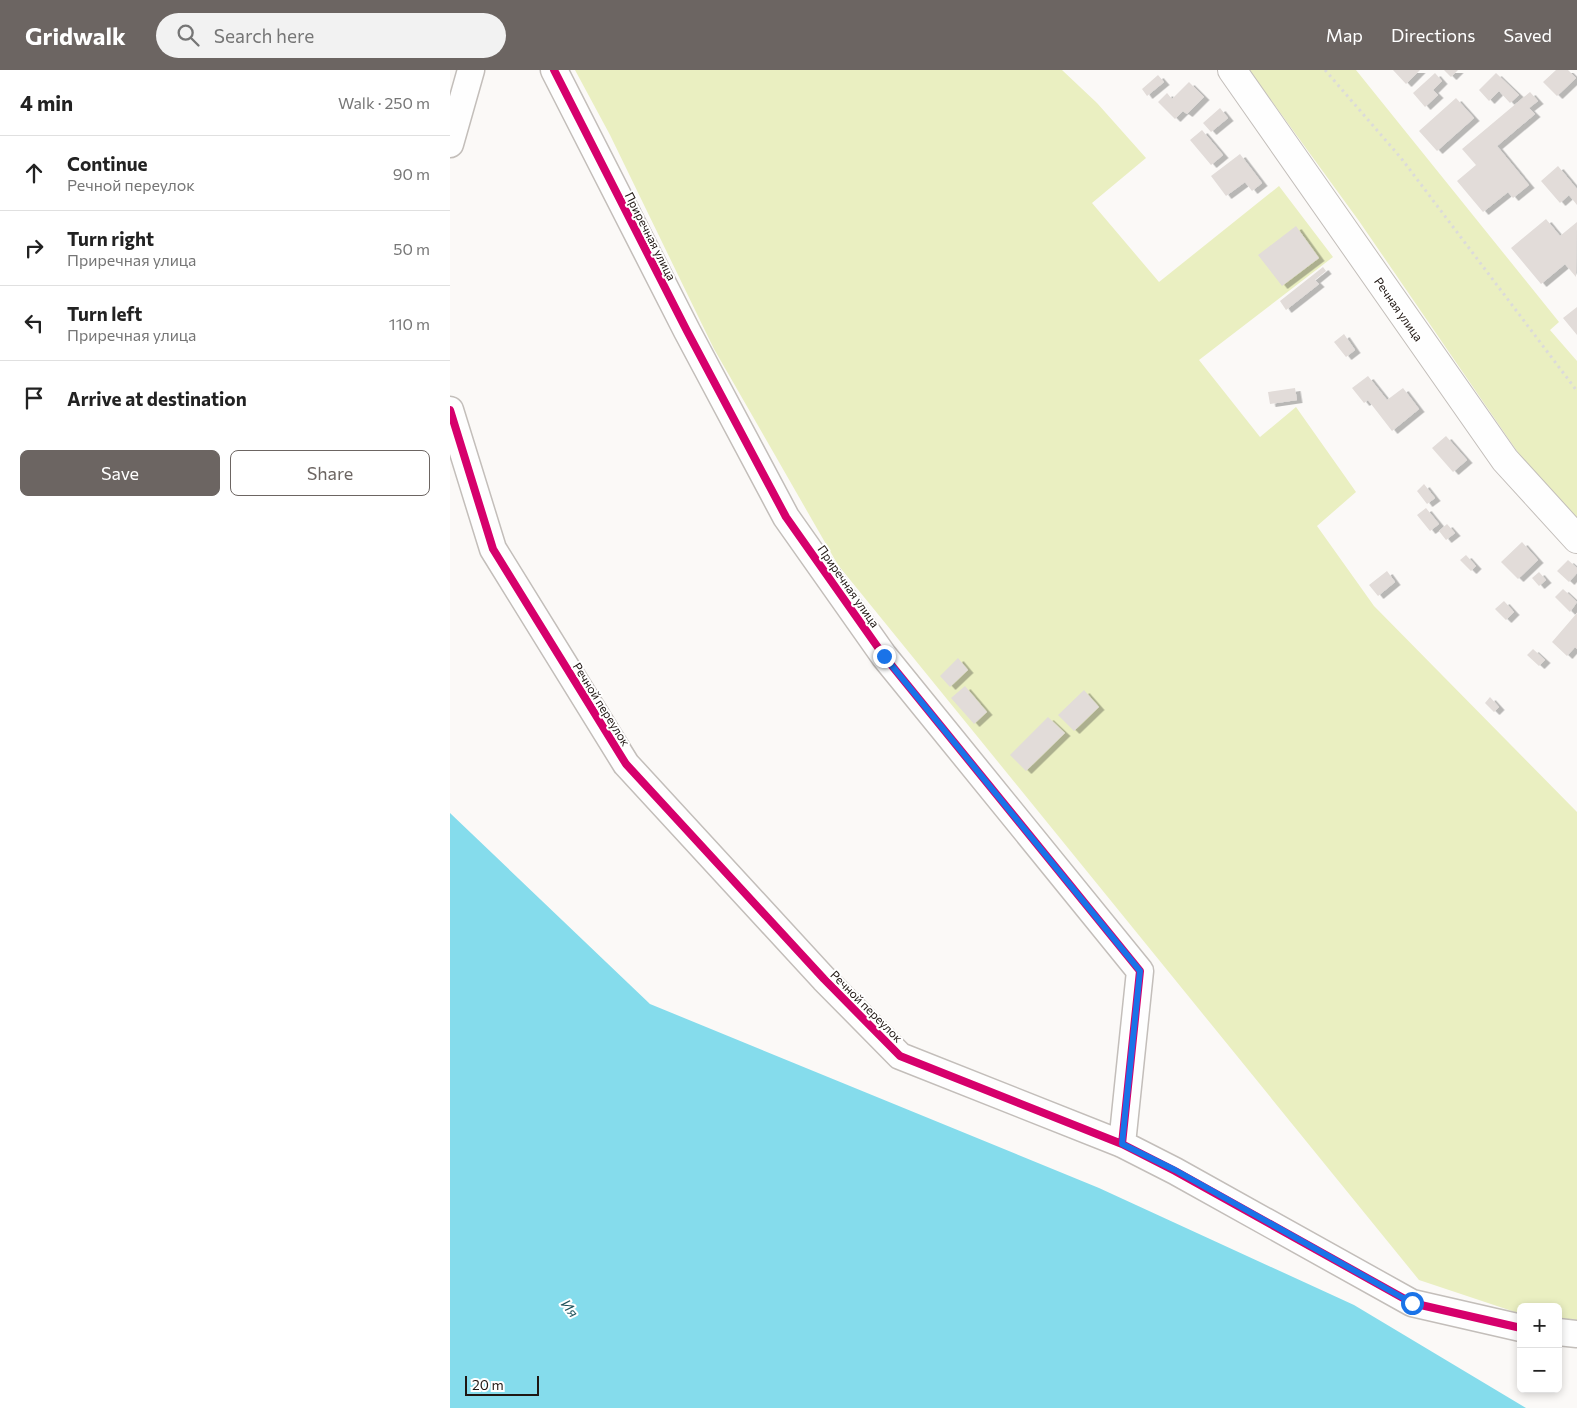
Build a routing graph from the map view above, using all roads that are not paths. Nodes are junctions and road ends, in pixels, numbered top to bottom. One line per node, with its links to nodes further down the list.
1 (471, 70): 4 (street)
2 (554, 70): 7 (street, Приречная улица)
3 (1232, 70): 6 (street, Речная улица)
4 (450, 144)
5 (450, 410): 7 (street, Речной переулок)
6 (1577, 539)
7 (1122, 1144): 8 (street, Речной переулок)
8 (1517, 1327)
9 (1562, 1332): 10 (street)
10 (1577, 1334)

